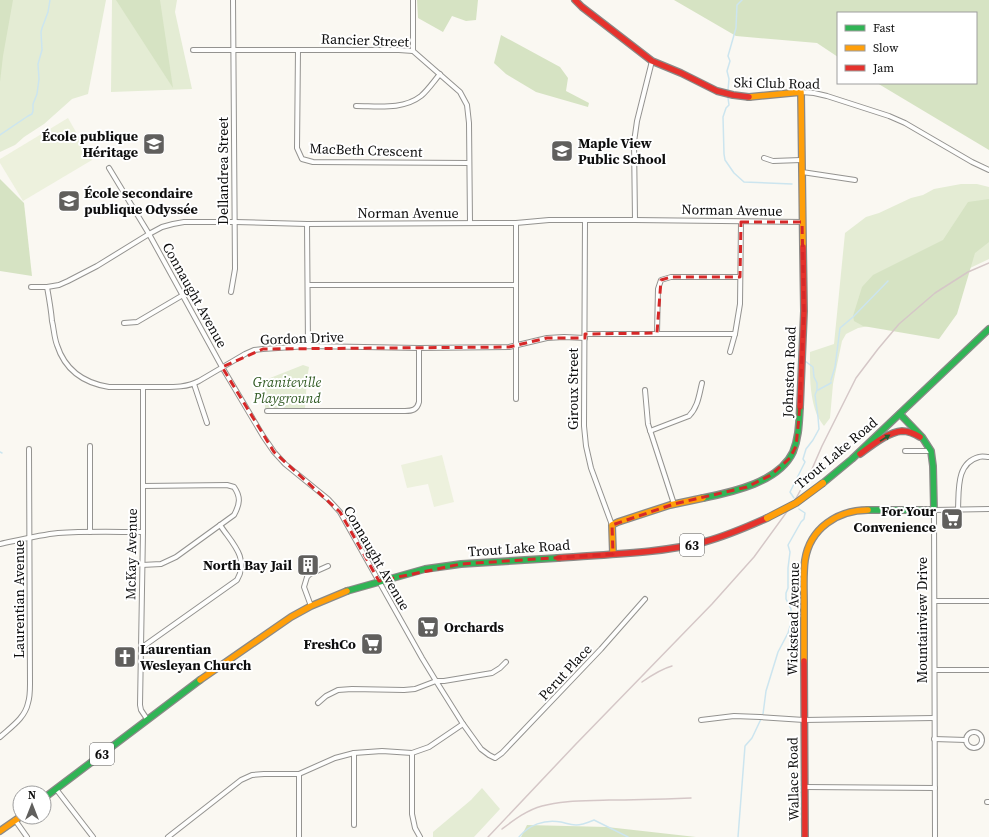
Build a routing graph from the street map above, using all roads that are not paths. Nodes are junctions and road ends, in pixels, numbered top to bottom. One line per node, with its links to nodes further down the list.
1 (233, 0): 6 (street, Dellandrea Street)
2 (413, 0): 7 (street)
3 (575, 0): 8 (street, Ski Club Road)
4 (193, 50): 6 (street, Rancier Street)
5 (298, 50): 6 (street, Rancier Street); 7 (street, Rancier Street); 14 (street, MacBeth Crescent)
6 (233, 51): 21 (street, Dellandrea Street)
7 (413, 51): 9 (street, Rancier Street)
8 (652, 61): 10 (street, Ski Club Road); 20 (street)
9 (440, 74): 11 (street); 14 (street, Rancier Street)
10 (801, 92): 13 (street, Johnston Road); 16 (street, Ski Club Road)
11 (356, 106)
12 (764, 158): 13 (street)
13 (801, 160): 17 (street, Johnston Road)
14 (469, 163): 24 (street, Rancier Street)
15 (109, 168): 27 (street, Connaught Avenue)
16 (989, 170)
17 (802, 172): 18 (street); 23 (street, Johnston Road)
18 (856, 180)
19 (585, 220): 20 (street, Norman Avenue); 25 (street, Norman Avenue); 39 (street, Giroux Street)
20 (635, 220): 22 (street, Norman Avenue)
21 (234, 222): 26 (street, Norman Avenue); 27 (street, Norman Avenue); 33 (street, Dellandrea Street)
22 (741, 222): 23 (street, Norman Avenue); 28 (street)
23 (802, 222): 62 (street, Johnston Road)
24 (470, 223): 25 (street, Norman Avenue); 26 (street, Norman Avenue)
25 (516, 223): 30 (street)
26 (307, 224): 29 (street)
27 (149, 234): 32 (street, Norman Avenue); 34 (street, Connaught Avenue)
28 (740, 277): 37 (street); 38 (street)
29 (308, 285): 30 (street); 41 (street)
30 (516, 285): 40 (street)
31 (31, 287): 32 (street, Norman Avenue)
32 (47, 287): 47 (street, Gordon Drive)
33 (231, 292)
34 (183, 295): 35 (street); 44 (street, Connaught Avenue)
35 (124, 323)
36 (989, 329): 51 (street, Trout Lake Road / 63)
37 (657, 333): 38 (street, Gordon Drive); 39 (street, Gordon Drive)
38 (736, 334): 43 (street)
39 (585, 336): 40 (street, Gordon Drive); 66 (street, Giroux Street)
40 (516, 345): 42 (street, Gordon Drive); 49 (street)
41 (308, 346): 42 (street, Gordon Drive); 44 (street, Gordon Drive)
42 (419, 348): 50 (street)
43 (730, 352)
44 (222, 367): 46 (street, Gordon Drive); 75 (street, Connaught Avenue)
45 (702, 383): 53 (street)
46 (194, 384): 47 (street, Gordon Drive); 52 (street)
47 (143, 387): 61 (street, McKay Avenue)
48 (645, 390): 53 (street)
49 (516, 399)
50 (267, 411)
51 (900, 414): 54 (street, Mountainview Drive); 60 (street, Trout Lake Road / 63)
52 (207, 423)
53 (650, 431): 62 (street)
54 (922, 438): 58 (street, Mountainview Drive); 60 (street, one-way to 54)
55 (90, 446): 68 (street)
56 (29, 449): 70 (street, Laurentian Avenue)
57 (905, 451): 58 (street)
58 (931, 451): 65 (street, Mountainview Drive)
59 (989, 456): 63 (street)
60 (852, 459): 72 (street, Trout Lake Road / 63, bridge)
61 (143, 486): 67 (street); 69 (street, McKay Avenue)
62 (674, 504): 66 (street, Johnston Road)
63 (958, 509): 64 (street, Wickstead Avenue); 65 (street, Wickstead Avenue)
64 (989, 509)
65 (934, 510): 77 (street, Mountainview Drive); 89 (street, Wickstead Avenue)
66 (612, 524): 72 (street, Giroux Street)
67 (220, 525): 73 (street); 80 (street)
68 (90, 532): 69 (street); 70 (street)
69 (143, 532): 73 (street, McKay Avenue)
70 (30, 537): 71 (street); 91 (street, Laurentian Avenue)
71 (0, 544)
72 (613, 554): 75 (street, Trout Lake Road)
73 (142, 565): 80 (street, McKay Avenue)
74 (328, 566): 79 (street)
75 (379, 581): 79 (street, Trout Lake Road); 84 (street, Connaught Avenue)
76 (645, 599): 96 (street, Perut Place)
77 (935, 601): 78 (street); 82 (street, Mountainview Drive)
78 (989, 601)
79 (312, 606): 87 (street, Trout Lake Road)
80 (140, 648): 87 (street, McKay Avenue)
81 (506, 662): 84 (street)
82 (935, 670): 83 (street); 86 (street, Mountainview Drive)
83 (989, 670)
84 (436, 681): 85 (street); 90 (street, Connaught Avenue)
85 (318, 703)
86 (934, 718): 89 (street); 92 (street, Mountainview Drive)
87 (147, 719): 100 (street, Trout Lake Road / 63)
88 (701, 720): 89 (street)
89 (804, 720): 98 (street, Wallace Road)
90 (464, 724): 95 (street); 96 (street, Connaught Avenue)
91 (0, 737)
92 (934, 739): 93 (street); 99 (street, Mountainview Drive)
93 (966, 740)
94 (354, 753): 95 (street); 97 (street); 104 (street)
95 (412, 753): 110 (street)
96 (497, 757)
97 (299, 774): 108 (street); 109 (street)
98 (805, 787): 99 (street); 111 (street, Wallace Road)
99 (935, 788): 112 (street, Mountainview Drive)
100 (56, 789): 101 (street, Trout Lake Road / 63); 107 (street)
101 (52, 792)
102 (12, 822): 105 (street)
103 (21, 825): 106 (street)
104 (354, 825)
105 (1, 828)
106 (27, 837)
107 (93, 837)
108 (168, 837)
109 (298, 837)
110 (420, 837)
111 (805, 837)
112 (935, 837)

